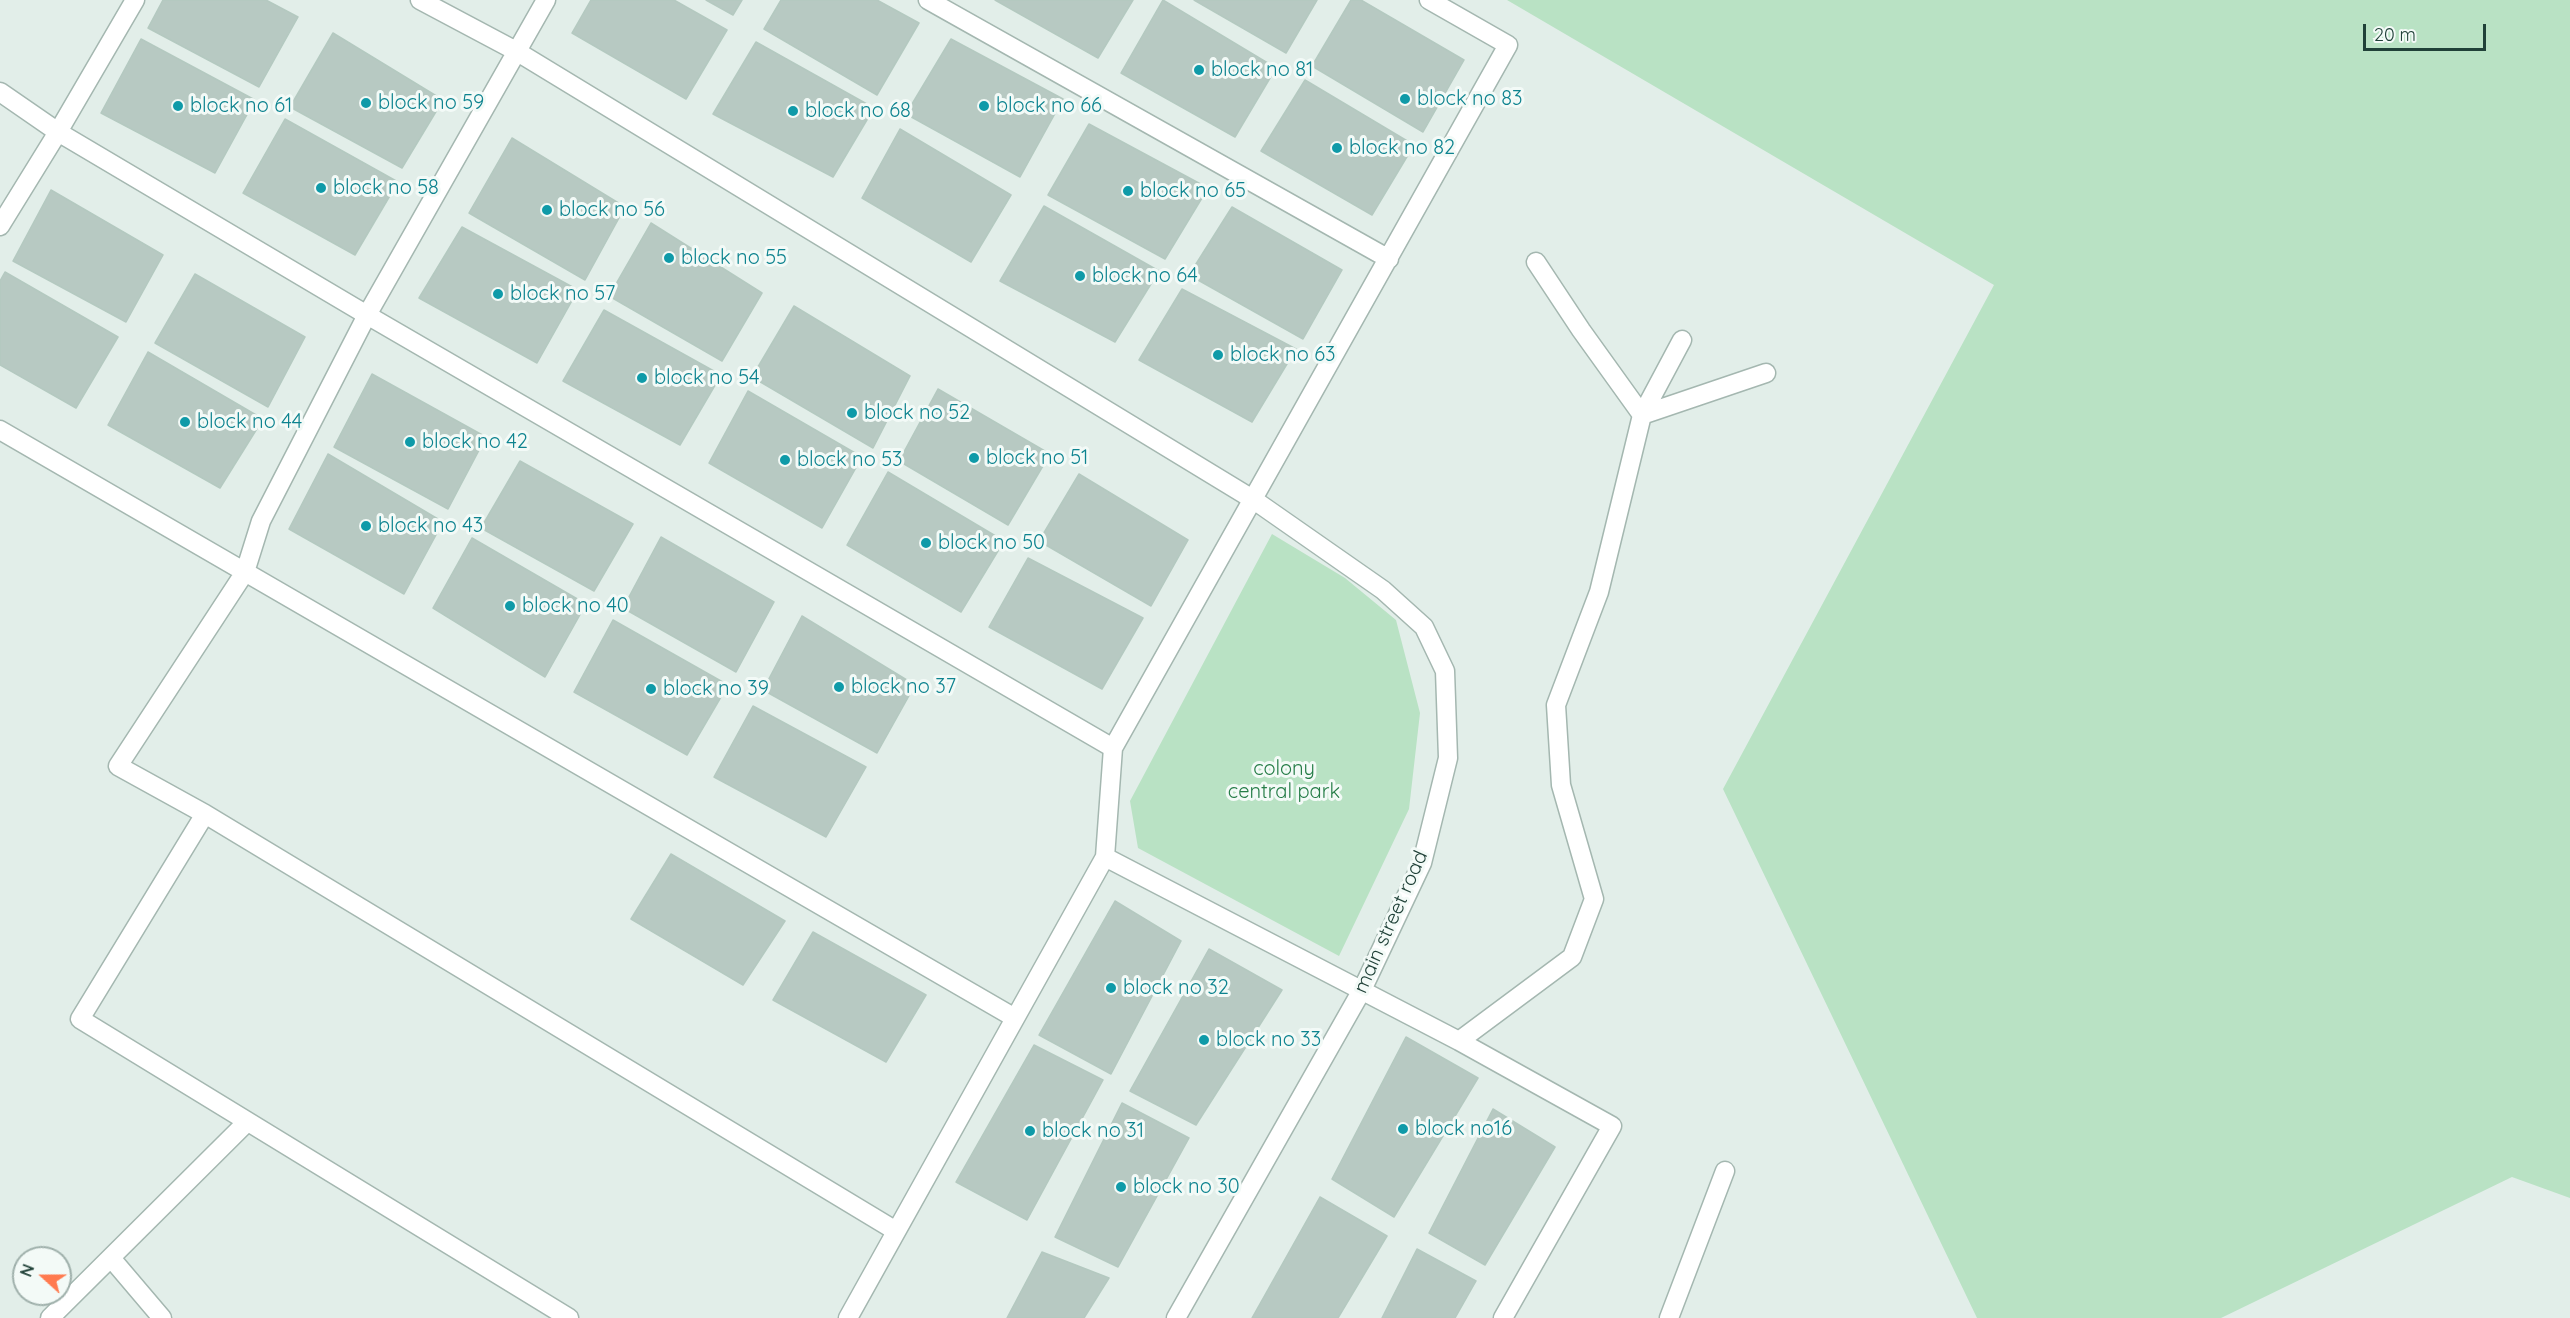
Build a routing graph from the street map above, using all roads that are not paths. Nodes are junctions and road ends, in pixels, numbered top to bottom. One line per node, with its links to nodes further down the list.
1 (135, 0): 8 (street)
2 (420, 0): 6 (street, main street road)
3 (546, 0): 6 (street)
4 (928, 0): 10 (street)
5 (1429, 0): 10 (street)
6 (516, 51): 12 (street); 17 (street, main street road)
7 (0, 92): 8 (street)
8 (58, 132): 9 (street); 12 (street)
9 (0, 226)
10 (1389, 259): 17 (street)
11 (1536, 262): 15 (street)
12 (367, 315): 18 (street); 19 (street)
13 (1682, 340): 15 (street)
14 (1767, 373): 15 (street)
15 (1642, 414): 24 (street)
16 (0, 430): 18 (street)
17 (1254, 500): 19 (street); 22 (street, main street road)
18 (245, 572): 20 (street); 23 (street)
19 (1113, 748): 21 (street)
20 (205, 814): 25 (street); 27 (street)
21 (1105, 857): 22 (street); 23 (street)
22 (1362, 990): 24 (street); 33 (street, main street road)
23 (1015, 1018): 27 (street)
24 (1459, 1041): 34 (street)
25 (247, 1122): 28 (street); 31 (street)
26 (1725, 1171): 35 (street)
27 (897, 1231): 32 (street)
28 (111, 1258): 29 (street); 30 (street)
29 (50, 1318)
30 (162, 1318)
31 (569, 1318)
32 (848, 1318)
33 (1176, 1318)
34 (1503, 1318)
35 (1669, 1318)

